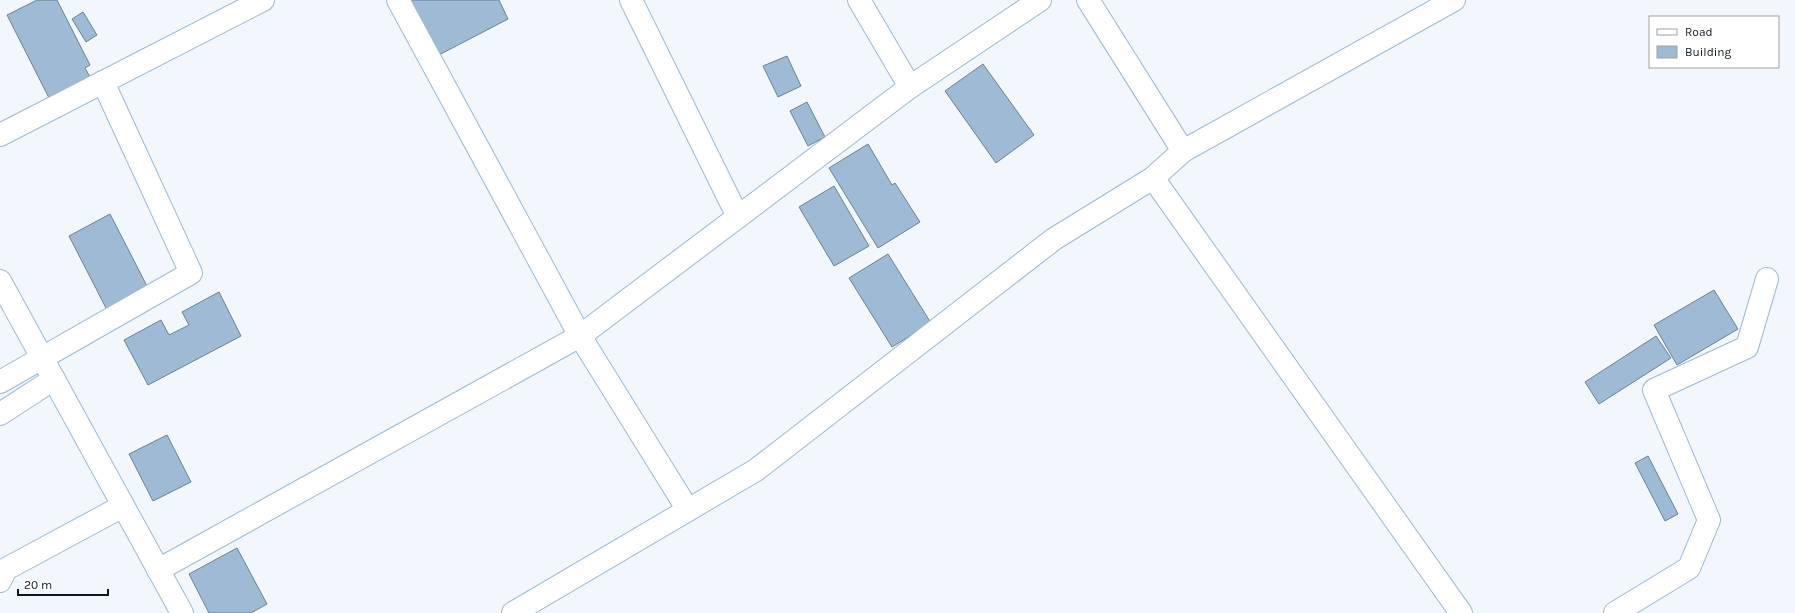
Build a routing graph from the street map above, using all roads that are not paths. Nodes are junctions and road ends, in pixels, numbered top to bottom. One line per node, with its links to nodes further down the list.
1 (263, 0): 8 (street)
2 (398, 0): 16 (street)
3 (631, 0): 13 (street)
4 (859, 0): 9 (street)
5 (1040, 0): 9 (street)
6 (1088, 0): 11 (street)
7 (1454, 0): 11 (street)
8 (103, 82): 10 (street); 17 (street)
9 (910, 87): 13 (street)
10 (0, 135)
11 (1184, 151): 12 (street)
12 (1154, 178): 22 (street); 27 (street)
13 (738, 217): 16 (street)
14 (1767, 279): 28 (street)
15 (0, 281): 17 (street)
16 (580, 336): 22 (street); 23 (street)
17 (42, 359): 18 (street); 19 (street)
18 (54, 379): 20 (street); 21 (street)
19 (0, 382)
20 (0, 414)
21 (123, 506): 23 (street); 24 (street)
22 (688, 510): 26 (street)
23 (158, 570): 25 (street)
24 (0, 581)
25 (182, 613)
26 (513, 613)
27 (1461, 613)
28 (1615, 613)

